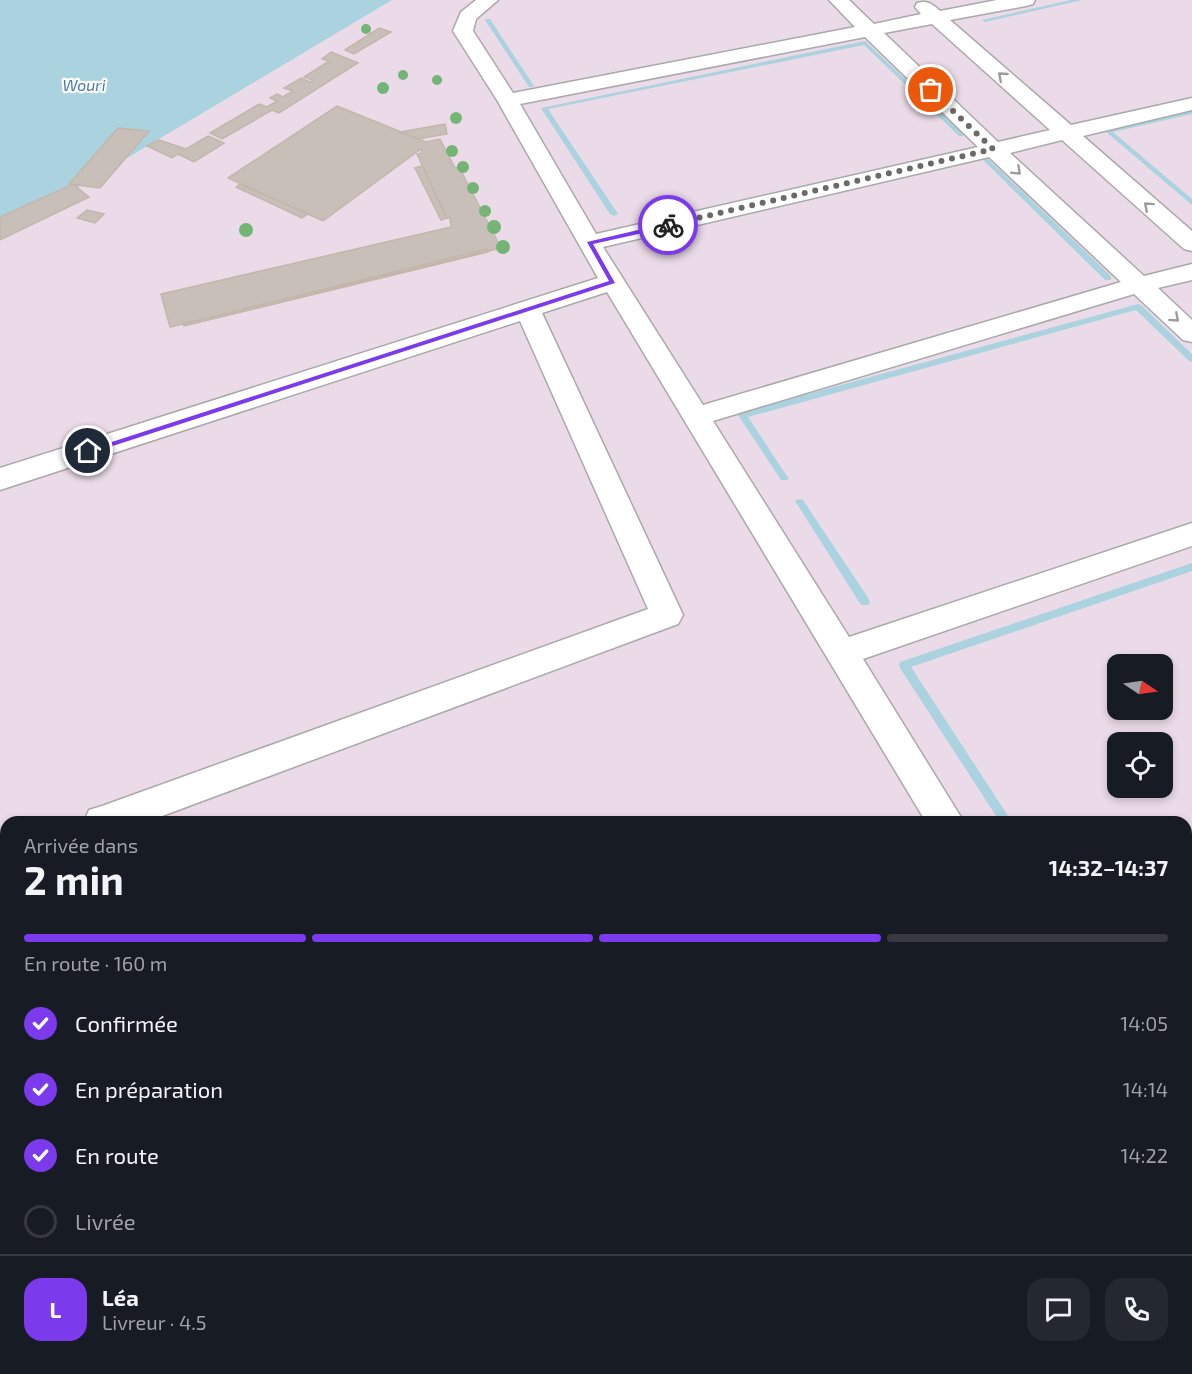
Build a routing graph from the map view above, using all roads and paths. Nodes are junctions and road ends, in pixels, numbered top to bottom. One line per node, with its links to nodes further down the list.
1 (489, 0): 7 (street)
2 (838, 0): 6 (street)
3 (916, 0): 5 (street)
4 (1026, 0): 5 (street)
5 (936, 18): 6 (street); 9 (street, one-way to 5)
6 (869, 31): 7 (street); 10 (street)
7 (507, 100): 11 (street)
8 (1192, 104): 9 (street)
9 (1068, 134): 10 (street); 12 (street, one-way to 9)
10 (993, 149): 11 (street); 15 (street, one-way to 15)
11 (589, 243): 14 (street)
12 (1192, 244)
13 (1192, 272): 15 (street)
14 (613, 282): 16 (street); 18 (street)
15 (1138, 285): 17 (street, one-way to 17); 18 (street)
16 (528, 310): 19 (street); 22 (street)
17 (1192, 334)
18 (695, 417): 21 (street)
19 (0, 479)
20 (1192, 534): 21 (street)
21 (841, 653): 23 (street)
22 (118, 816)
23 (942, 816)

